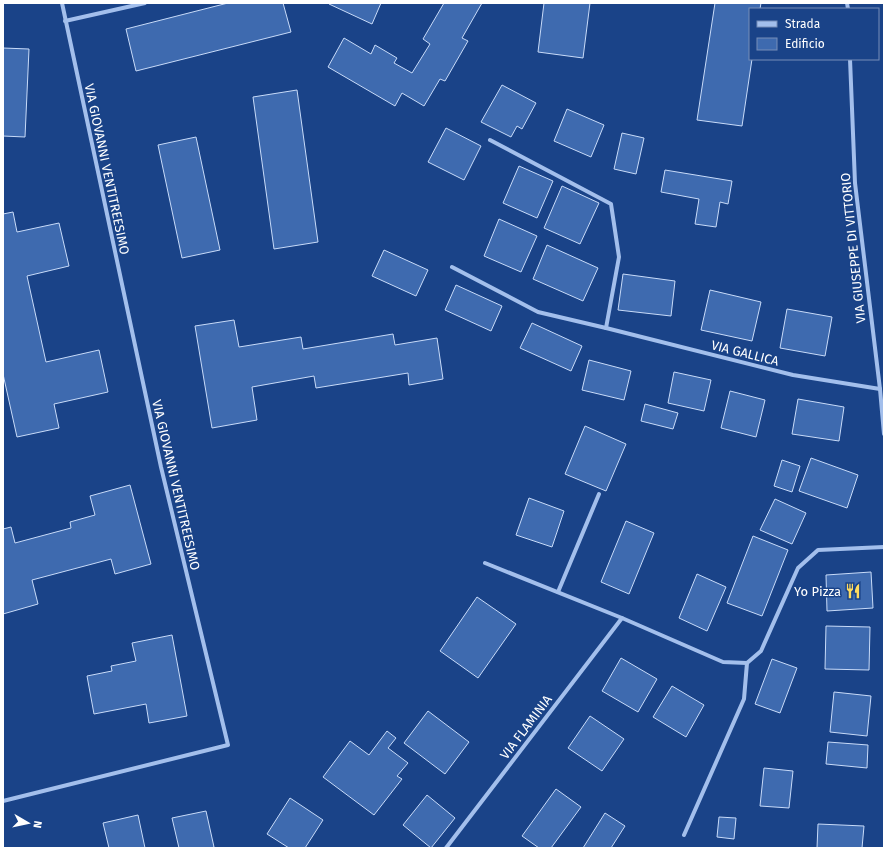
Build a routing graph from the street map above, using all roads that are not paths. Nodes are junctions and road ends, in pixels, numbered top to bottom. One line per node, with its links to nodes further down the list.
1 (62, 3): 3 (street, VIA GIOVANNI VENTITREESIMO)
2 (145, 3): 3 (street)
3 (65, 21): 16 (street, VIA GIOVANNI VENTITREESIMO)
4 (850, 60): 8 (street, VIA GIUSEPPE DI VITTORIO)
5 (490, 140): 7 (street)
6 (452, 267): 7 (street, VIA GALLICA)
7 (606, 328): 8 (street, VIA GALLICA)
8 (880, 389): 9 (street, VIA GIUSEPPE DI VITTORIO)
9 (884, 434)
10 (599, 494): 13 (street)
11 (884, 547): 15 (street)
12 (485, 563): 13 (street)
13 (558, 592): 14 (street)
14 (622, 618): 15 (street); 18 (street, VIA FLAMINIA)
15 (747, 663): 17 (street)
16 (3, 801)
17 (684, 835)
18 (446, 848)

